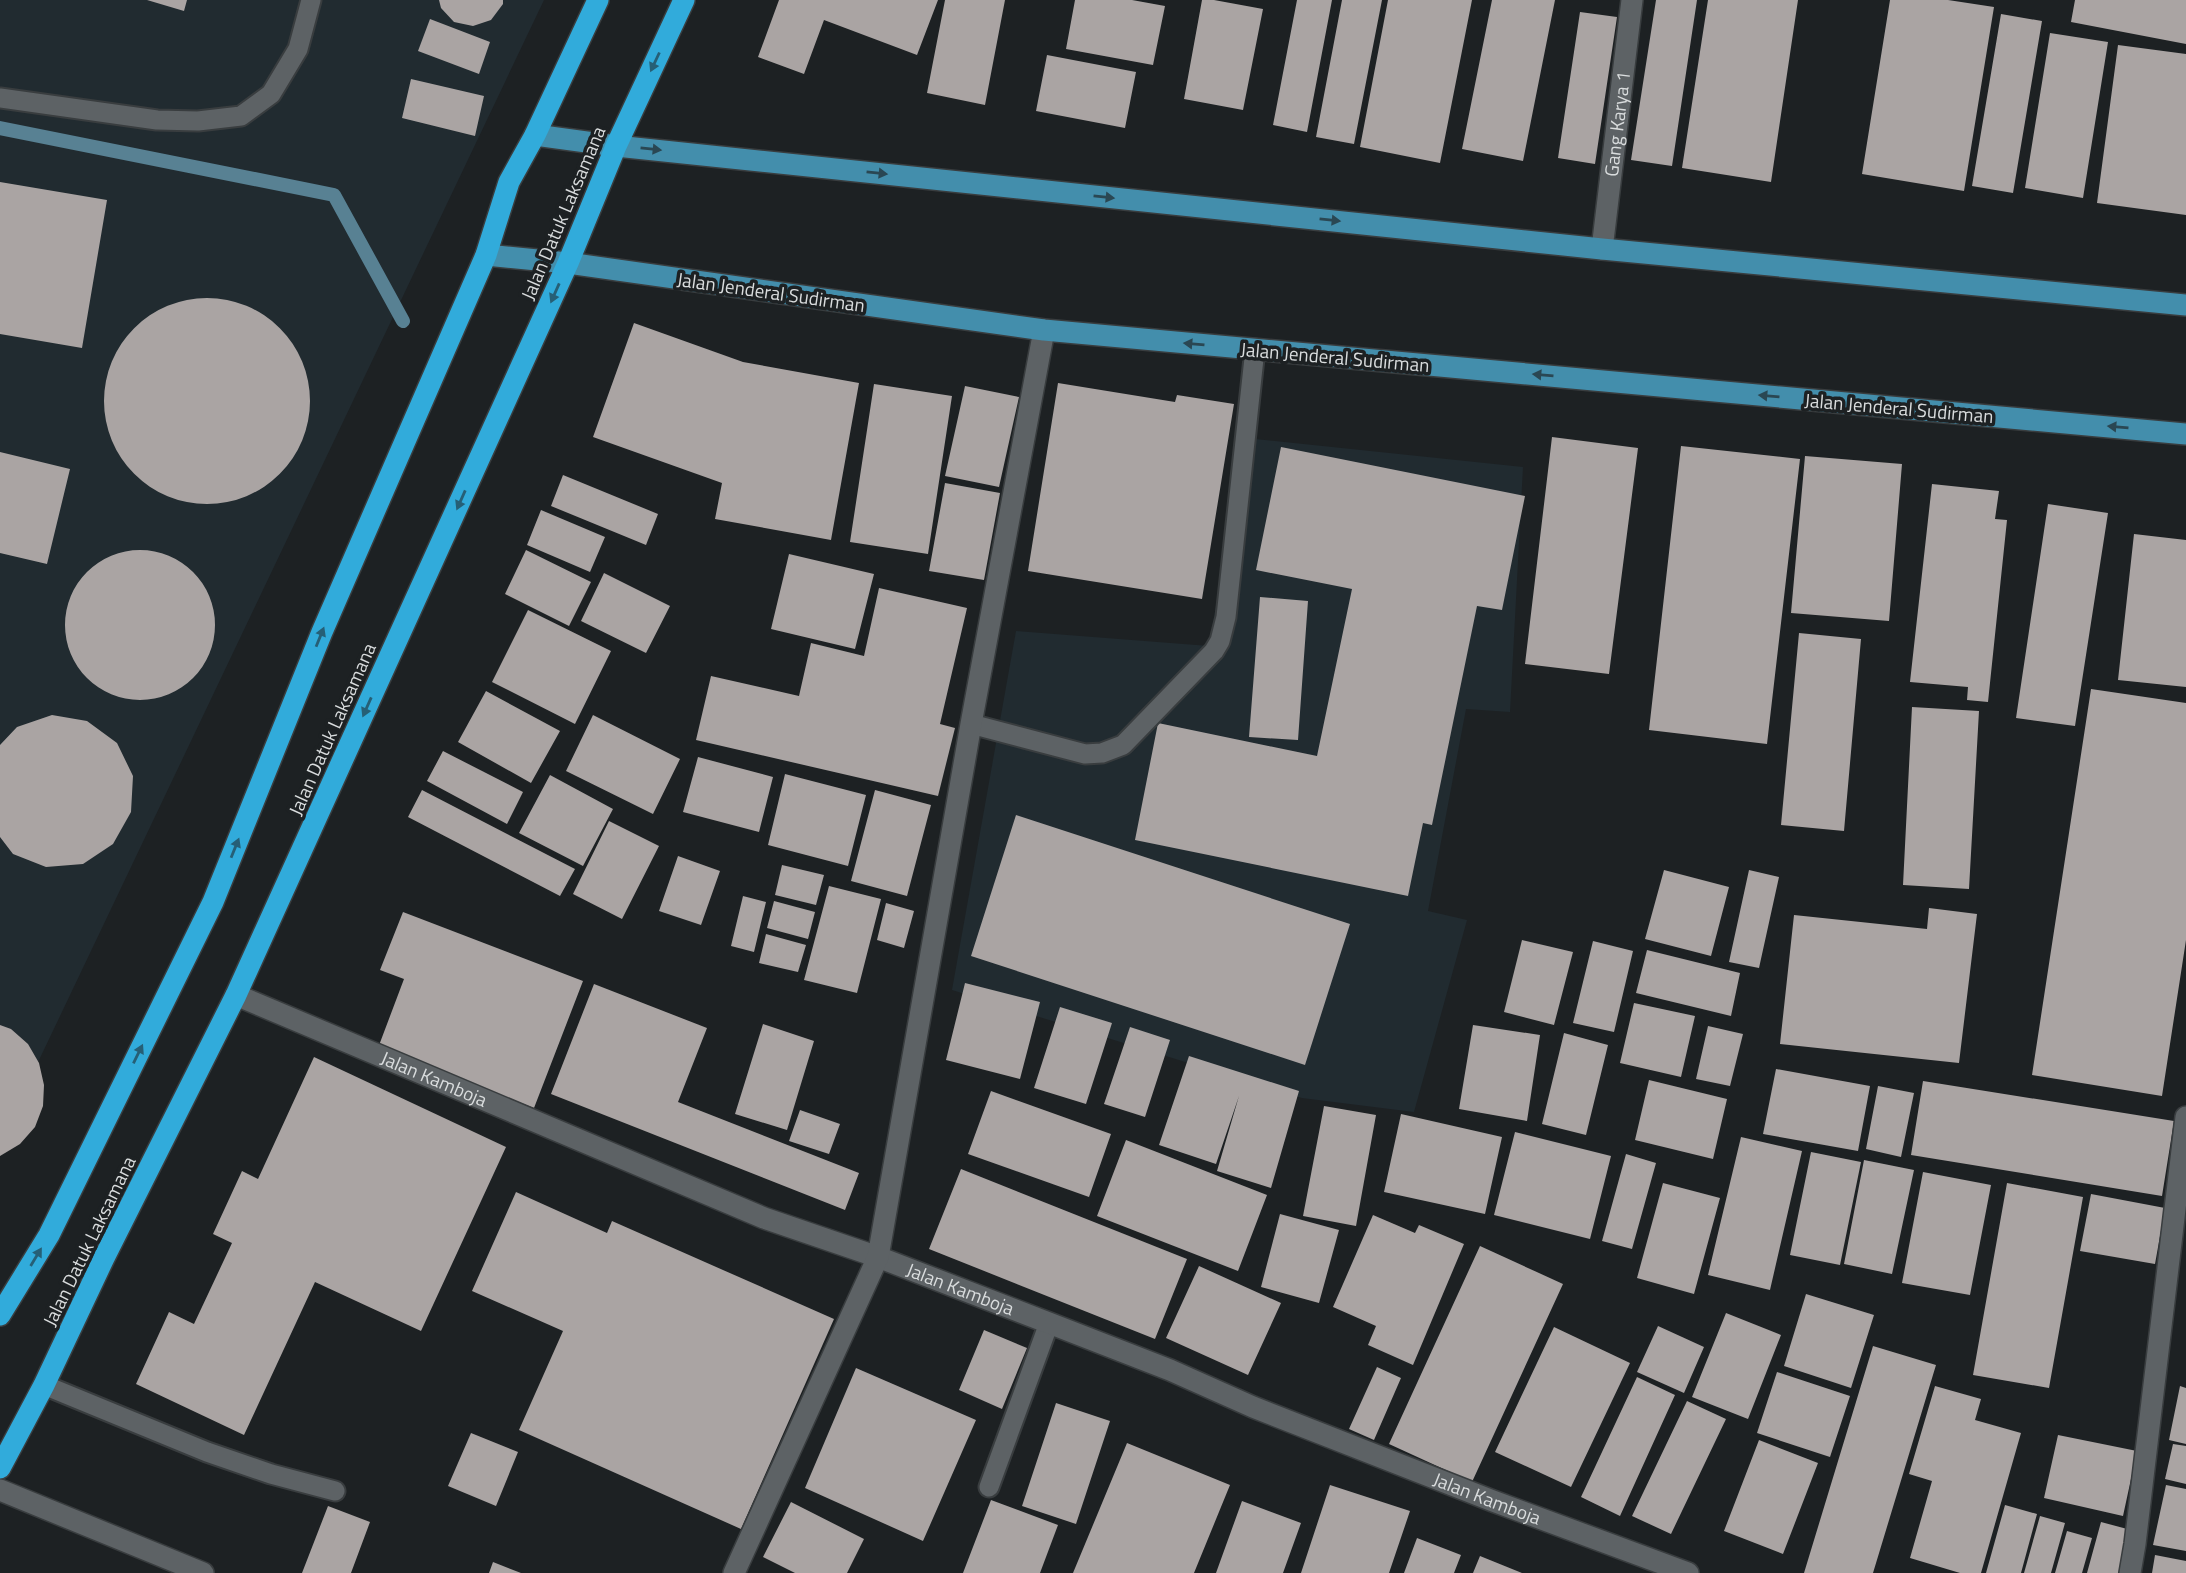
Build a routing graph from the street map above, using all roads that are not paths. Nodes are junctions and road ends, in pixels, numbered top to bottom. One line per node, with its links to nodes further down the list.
1 (311, 0): 5 (lane)
2 (598, 0): 6 (highway, Jalan Datuk Laksamana)
3 (684, 0): 7 (highway, Jalan Datuk Laksamana, one-way to 7)
4 (1632, 0): 8 (street, Gang Karya 1)
5 (0, 97)
6 (535, 135): 7 (main road); 9 (highway, Jalan Datuk Laksamana)
7 (616, 146): 8 (main road, one-way to 8); 10 (highway, Jalan Datuk Laksamana)
8 (1602, 249): 11 (main road)
9 (486, 255): 10 (main road, Jalan Jenderal Sudirman); 19 (highway, Jalan Datuk Laksamana, one-way to 9)
10 (568, 263): 12 (main road, Jalan Jenderal Sudirman); 16 (highway, Jalan Datuk Laksamana, one-way to 16)
11 (2186, 305)
12 (1044, 330): 13 (main road, Jalan Jenderal Sudirman, one-way to 12); 15 (street)
13 (1255, 349): 14 (main road, Jalan Jenderal Sudirman, one-way to 13); 15 (lane)
14 (2186, 433)
15 (971, 724): 18 (street)
16 (236, 995): 18 (street, Jalan Kamboja); 21 (highway, Jalan Datuk Laksamana)
17 (2186, 1117): 29 (street)
18 (878, 1257): 20 (street, Jalan Kamboja); 27 (street)
19 (0, 1315)
20 (1049, 1323): 23 (lane); 28 (street, Jalan Kamboja)
21 (44, 1385): 22 (highway, Jalan Datuk Laksamana); 25 (lane)
22 (0, 1468)
23 (989, 1486)
24 (0, 1490): 26 (street)
25 (335, 1491)
26 (203, 1573)
27 (734, 1573)
28 (1688, 1573)
29 (2130, 1573)

